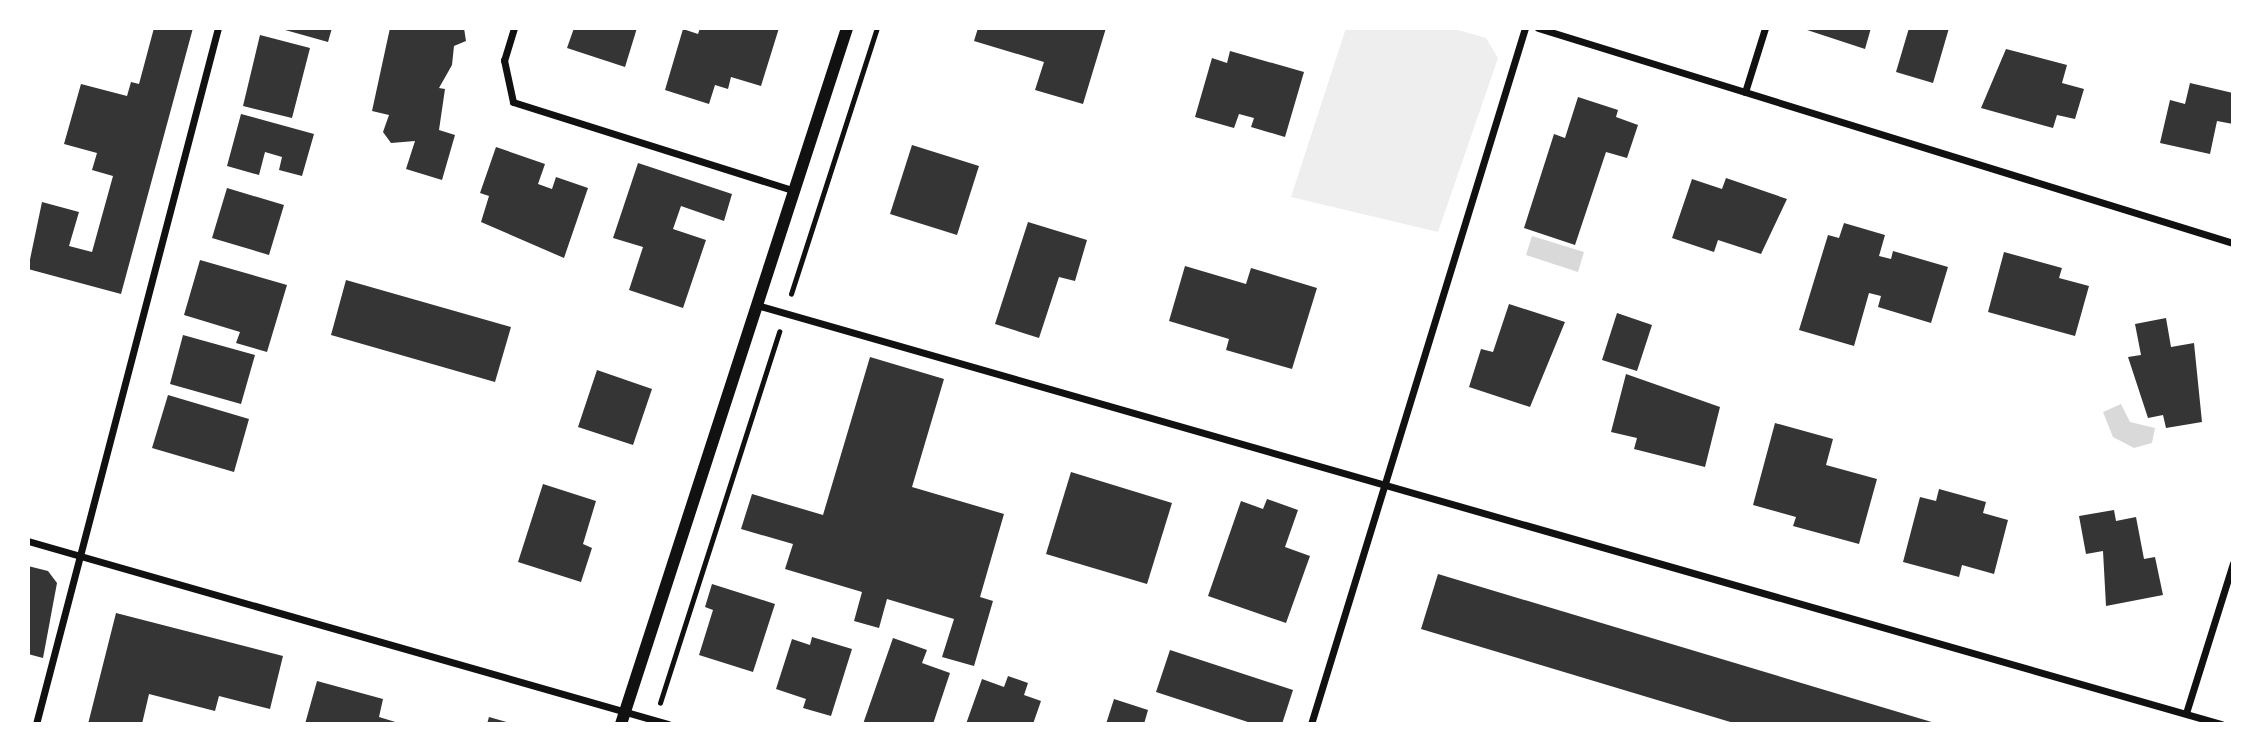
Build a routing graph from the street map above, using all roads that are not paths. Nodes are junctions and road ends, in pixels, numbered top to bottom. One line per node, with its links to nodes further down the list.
1 (218, 28): 13 (street)
2 (514, 28): 8 (street)
3 (847, 28): 8 (street)
4 (1525, 28): 11 (street)
5 (1538, 28): 7 (street)
6 (1765, 28): 7 (street)
7 (1745, 92): 9 (street)
8 (795, 191): 10 (street)
9 (2233, 243)
10 (760, 306): 11 (street); 16 (street)
11 (1384, 484): 15 (street); 19 (street)
12 (28, 541): 13 (street)
13 (80, 555): 16 (street); 17 (street)
14 (2233, 563): 15 (street)
15 (2186, 713): 20 (street)
16 (623, 718): 18 (street)
17 (36, 724)
18 (668, 724)
19 (1311, 724)
20 (2221, 724)

